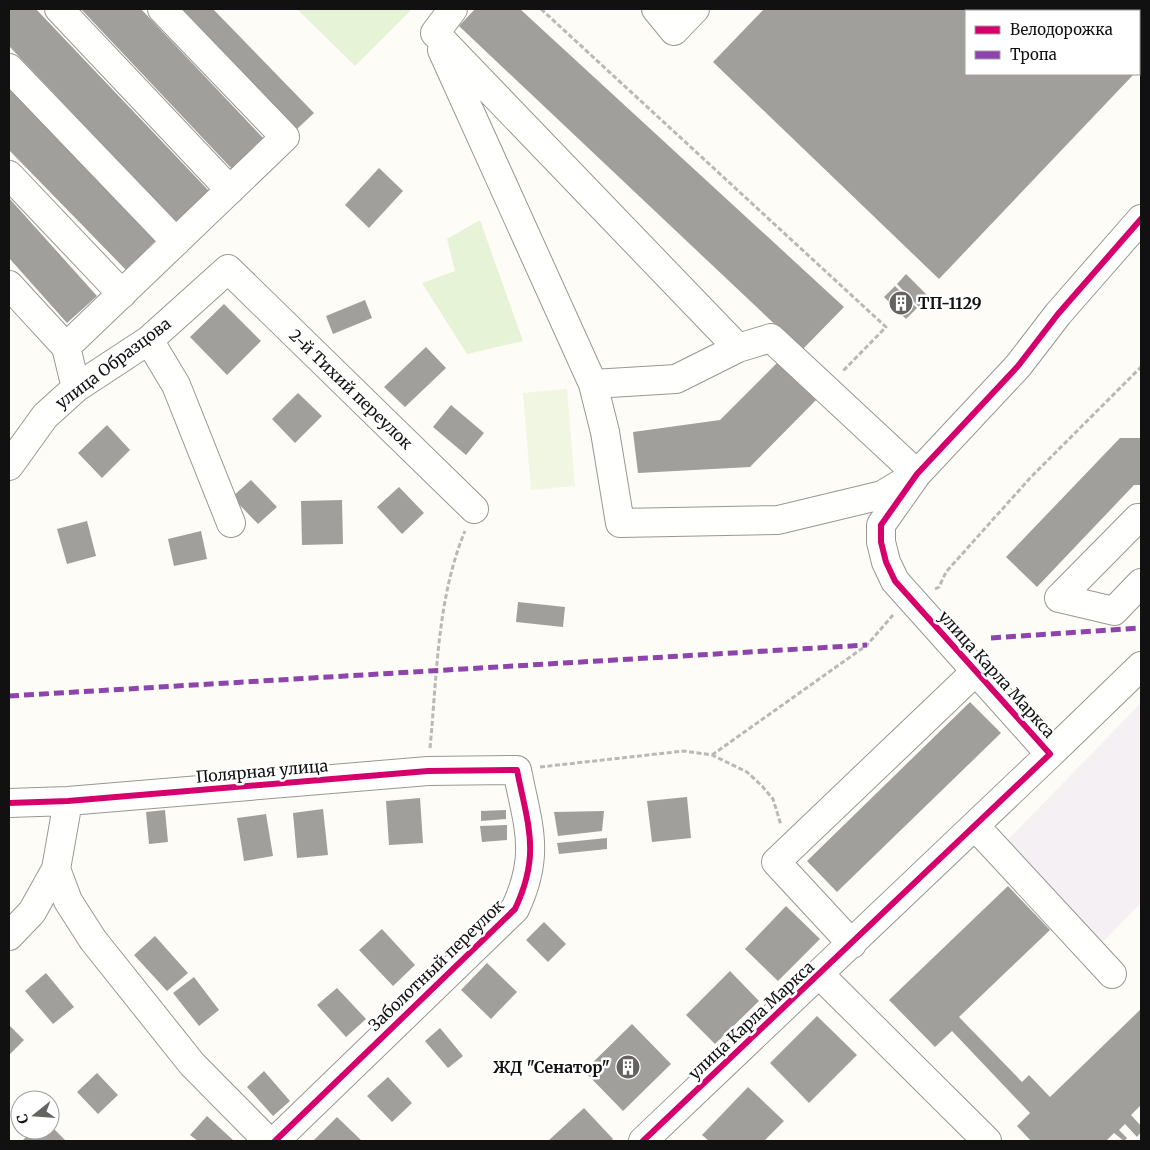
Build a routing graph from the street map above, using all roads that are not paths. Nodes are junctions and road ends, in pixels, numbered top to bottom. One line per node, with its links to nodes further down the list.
1 (59, 9): 9 (street)
2 (162, 9): 9 (street)
3 (453, 9): 6 (street)
4 (656, 9): 5 (street)
5 (694, 9)
6 (435, 33): 17 (street); 18 (street)
7 (9, 68): 11 (street)
8 (9, 175): 14 (street)
9 (230, 190): 11 (street)
10 (1138, 232): 21 (street, улица Карла Маркса)
11 (176, 242): 14 (street)
12 (228, 269): 15 (street, улица Образцова); 22 (street, 2-й Тихий переулок)
13 (9, 285): 16 (street)
14 (122, 294): 16 (street)
15 (148, 340): 19 (street, улица Образцова); 24 (street)
16 (66, 347): 19 (street)
17 (738, 348): 18 (street); 21 (street)
18 (593, 384): 21 (street)
19 (76, 388): 20 (street, улица Образцова)
20 (9, 466)
21 (917, 474): 27 (street, улица Карла Маркса)
22 (474, 509)
23 (1141, 518): 25 (street)
24 (231, 523)
25 (1141, 583)
26 (1141, 666): 28 (street)
27 (976, 671): 28 (street, улица Карла Маркса); 35 (street)
28 (1050, 754): 32 (street, улица Карла Маркса)
29 (517, 770): 30 (street, Полярная улица); 39 (street, Заболотный переулок)
30 (68, 801): 31 (street, Полярная улица); 33 (street)
31 (9, 803)
32 (975, 826): 35 (street, улица Карла Маркса); 37 (street)
33 (56, 869): 34 (street); 38 (street)
34 (9, 936)
35 (852, 944): 36 (street, улица Карла Маркса)
36 (819, 974): 40 (street, улица Карла Маркса); 41 (street)
37 (1112, 974)
38 (268, 1141)
39 (275, 1141)
40 (643, 1141)
41 (987, 1141)

